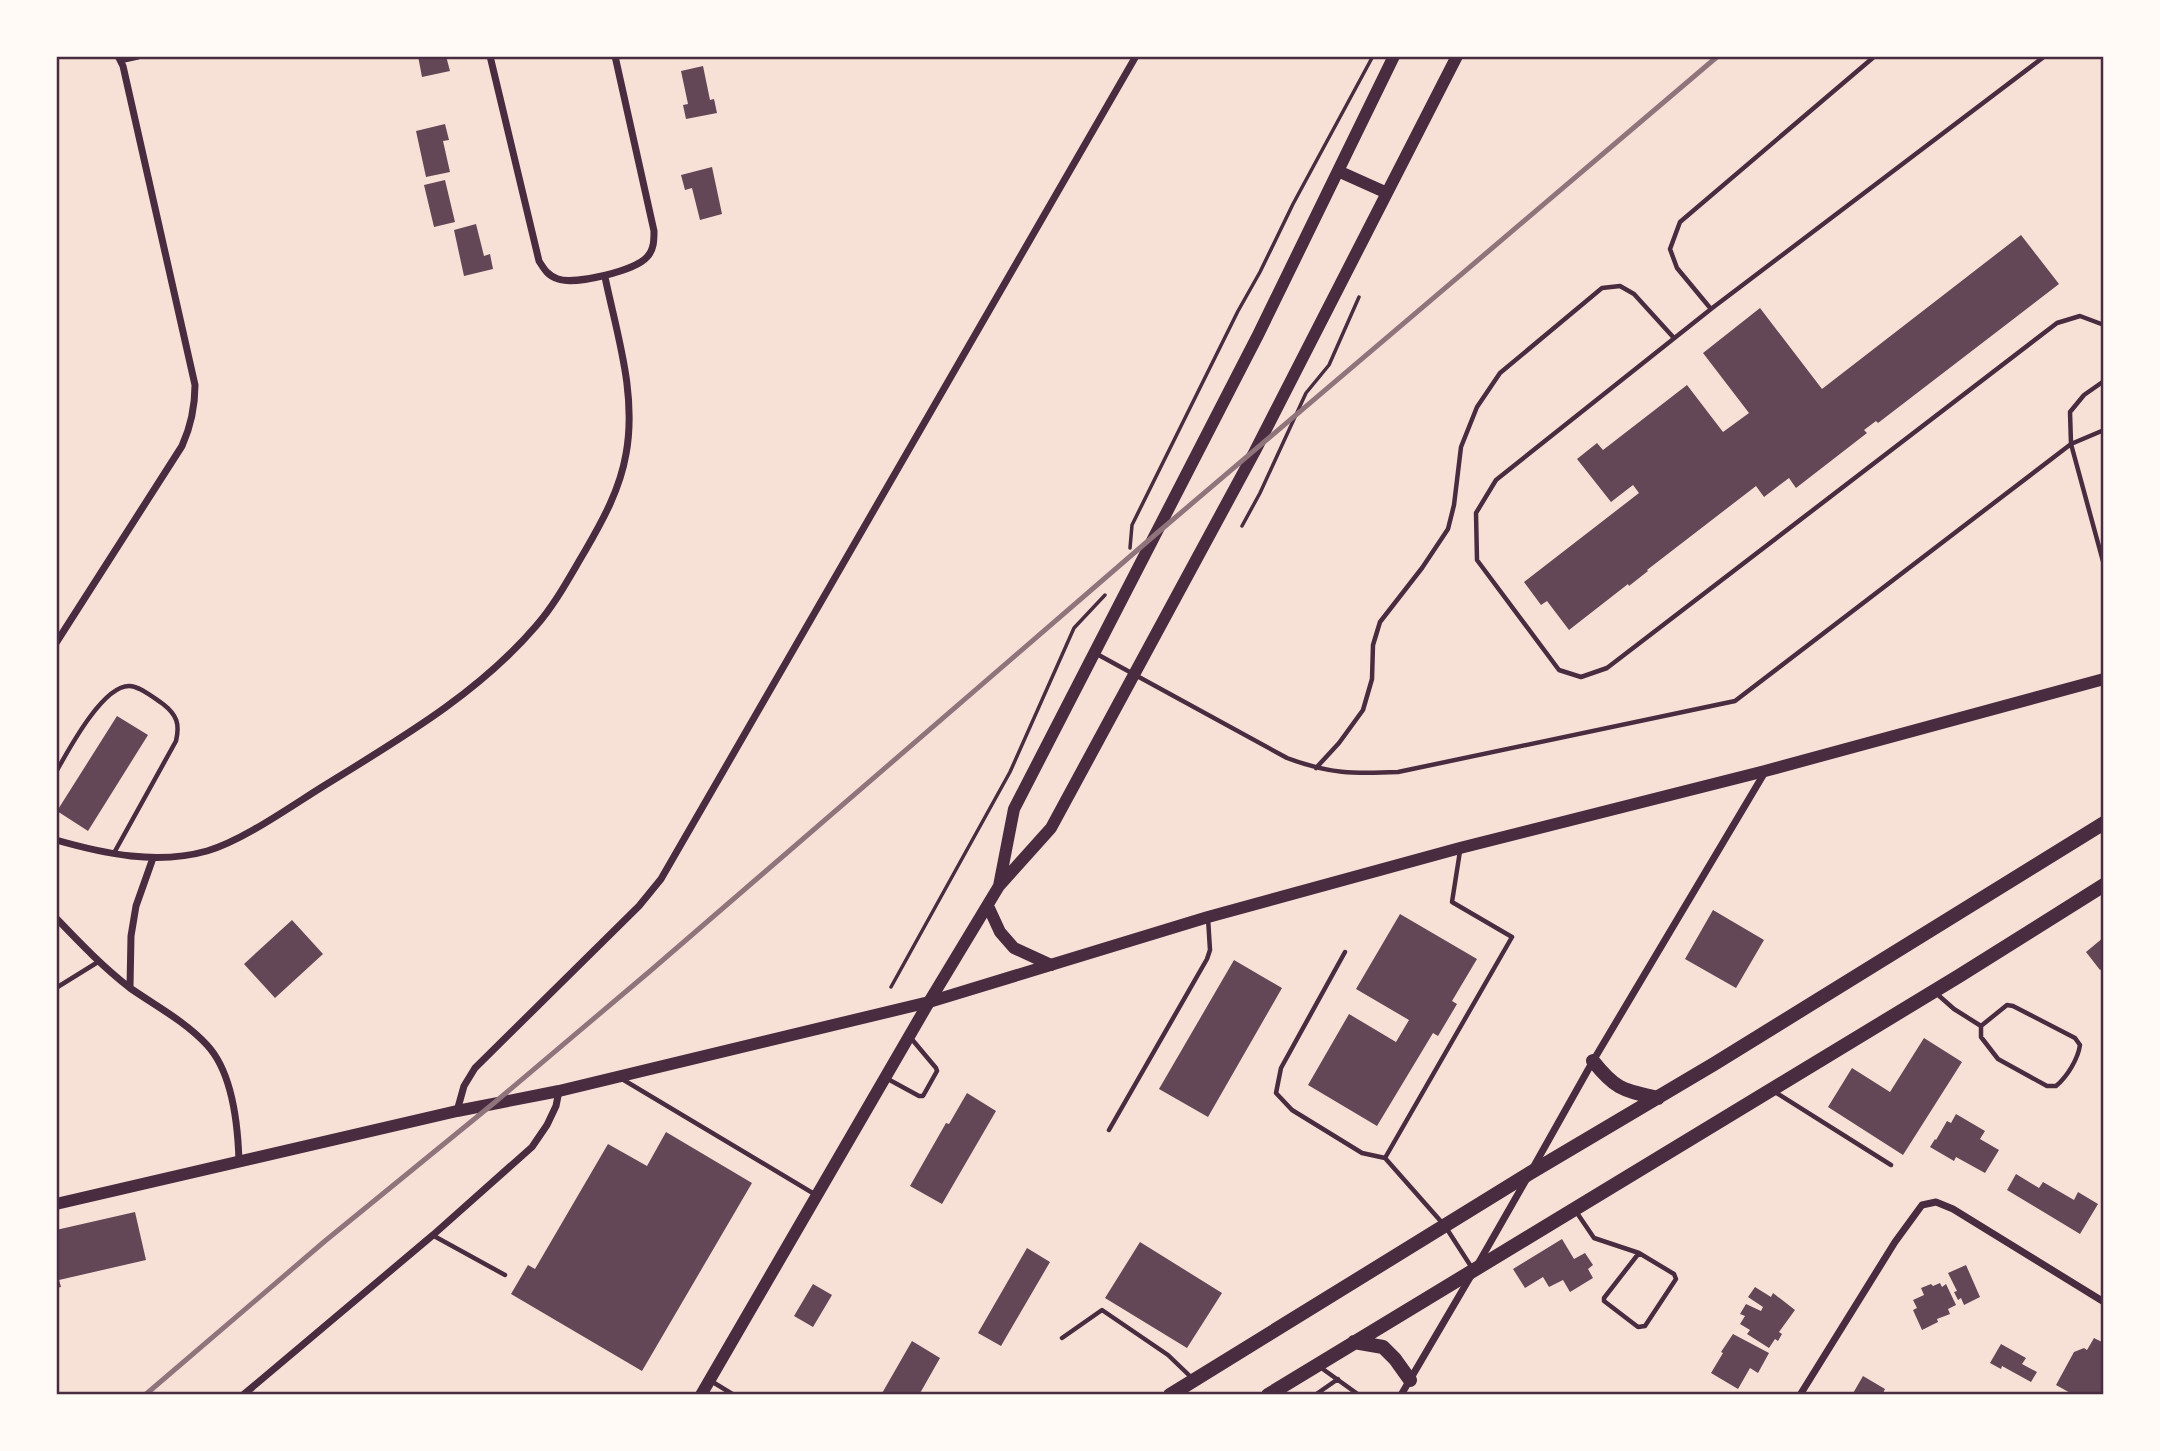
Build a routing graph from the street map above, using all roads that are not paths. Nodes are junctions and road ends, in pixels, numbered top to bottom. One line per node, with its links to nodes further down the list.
1 (138, 56): 9 (street)
2 (490, 56): 12 (street)
3 (615, 56): 12 (street)
4 (1136, 56): 52 (street)
5 (1394, 56): 10 (main road)
6 (1457, 56): 11 (main road)
7 (1875, 56): 13 (lane)
8 (2045, 56): 13 (lane)
9 (119, 58): 20 (street)
10 (1338, 171): 11 (main road); 21 (main road)
11 (1387, 193): 22 (main road)
12 (605, 277): 31 (street)
13 (1711, 309): 15 (lane)
14 (2104, 325): 15 (lane)
15 (1674, 338): 24 (lane)
16 (2104, 381): 18 (lane)
17 (2104, 430): 18 (lane)
18 (2071, 444): 19 (lane); 24 (lane)
19 (2104, 565)
20 (56, 643)
21 (1094, 652): 22 (lane); 33 (main road)
22 (1135, 674): 24 (lane); 33 (main road)
23 (2104, 680): 25 (main road)
24 (1316, 768)
25 (1765, 771): 29 (main road); 46 (street)
26 (56, 772): 30 (lane)
27 (2104, 823): 51 (main road)
28 (56, 841): 30 (street)
29 (1460, 848): 36 (main road); 54 (lane)
30 (114, 854): 31 (street)
31 (153, 858): 40 (street)
32 (2104, 885): 42 (main road)
33 (999, 886): 34 (main road)
34 (988, 906): 39 (main road); 43 (main road)
35 (56, 918): 38 (street)
36 (1208, 918): 39 (main road); 53 (lane)
37 (1345, 952): 54 (lane)
38 (97, 962): 40 (street); 41 (lane)
39 (1051, 965): 43 (main road)
40 (130, 987): 55 (street)
41 (56, 988)
42 (1934, 991): 44 (lane); 49 (main road)
43 (929, 1002): 45 (main road); 47 (main road)
44 (1981, 1026): 44 (lane)
45 (909, 1036): 48 (main road); 48 (lane)
46 (1594, 1060): 51 (main road); 57 (street)
47 (617, 1077): 50 (main road); 58 (lane)
48 (885, 1077): 58 (main road)
49 (1771, 1090): 56 (lane); 60 (main road)
50 (559, 1091): 52 (main road); 62 (street)
51 (1658, 1098): 57 (main road)
52 (457, 1111): 55 (main road)
53 (1109, 1130)
54 (1385, 1158): 61 (lane)
55 (239, 1163): 59 (main road)
56 (1891, 1165)
57 (1530, 1173): 61 (main road); 64 (street)
58 (816, 1195): 71 (main road)
59 (56, 1204)
60 (1574, 1209): 63 (lane); 64 (main road)
61 (1445, 1226): 64 (lane); 72 (main road)
62 (433, 1235): 65 (lane); 74 (street)
63 (1639, 1253): 63 (lane)
64 (1474, 1272): 68 (main road); 73 (street)
65 (505, 1275)
66 (2104, 1302): 82 (street)
67 (1062, 1338): 72 (lane)
68 (1354, 1342): 69 (main road); 73 (main road)
69 (1318, 1365): 70 (lane); 78 (main road)
70 (1338, 1379): 79 (lane); 80 (lane)
71 (709, 1380): 75 (main road); 76 (lane)
72 (1193, 1380): 77 (main road)
73 (1410, 1380): 81 (street)
74 (243, 1395)
75 (701, 1395)
76 (734, 1395)
77 (1170, 1395)
78 (1268, 1395)
79 (1315, 1395)
80 (1359, 1395)
81 (1401, 1395)
82 (1800, 1395)

